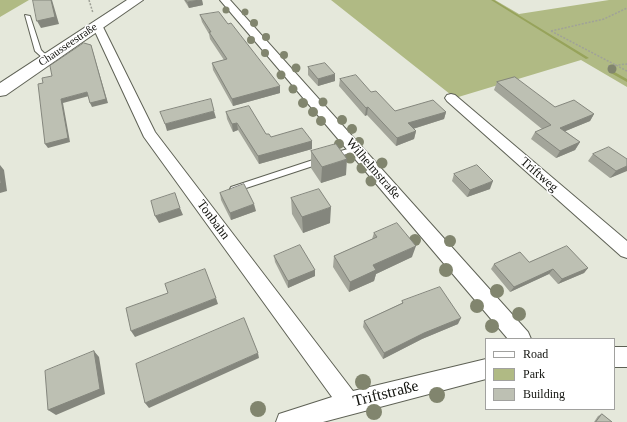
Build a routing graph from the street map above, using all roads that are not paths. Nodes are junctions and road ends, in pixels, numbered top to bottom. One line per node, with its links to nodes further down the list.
1 (136, 0): 4 (main road, Chausseestraße)
2 (225, 0): 8 (street, Wilhelmstraße)
3 (27, 16): 5 (lane)
4 (97, 25): 5 (main road, Chausseestraße); 15 (street, Tonbahn)
5 (47, 59): 6 (main road, Chausseestraße)
6 (0, 91)
7 (451, 98): 10 (street, Triftweg)
8 (355, 149): 9 (lane); 11 (street, Wilhelmstraße)
9 (222, 193)
10 (627, 251)
11 (520, 338)
12 (615, 357): 13 (street)
13 (627, 357)
14 (485, 369): 15 (street, Triftstraße)
15 (349, 403): 16 (street, Triftstraße)
16 (300, 420)

